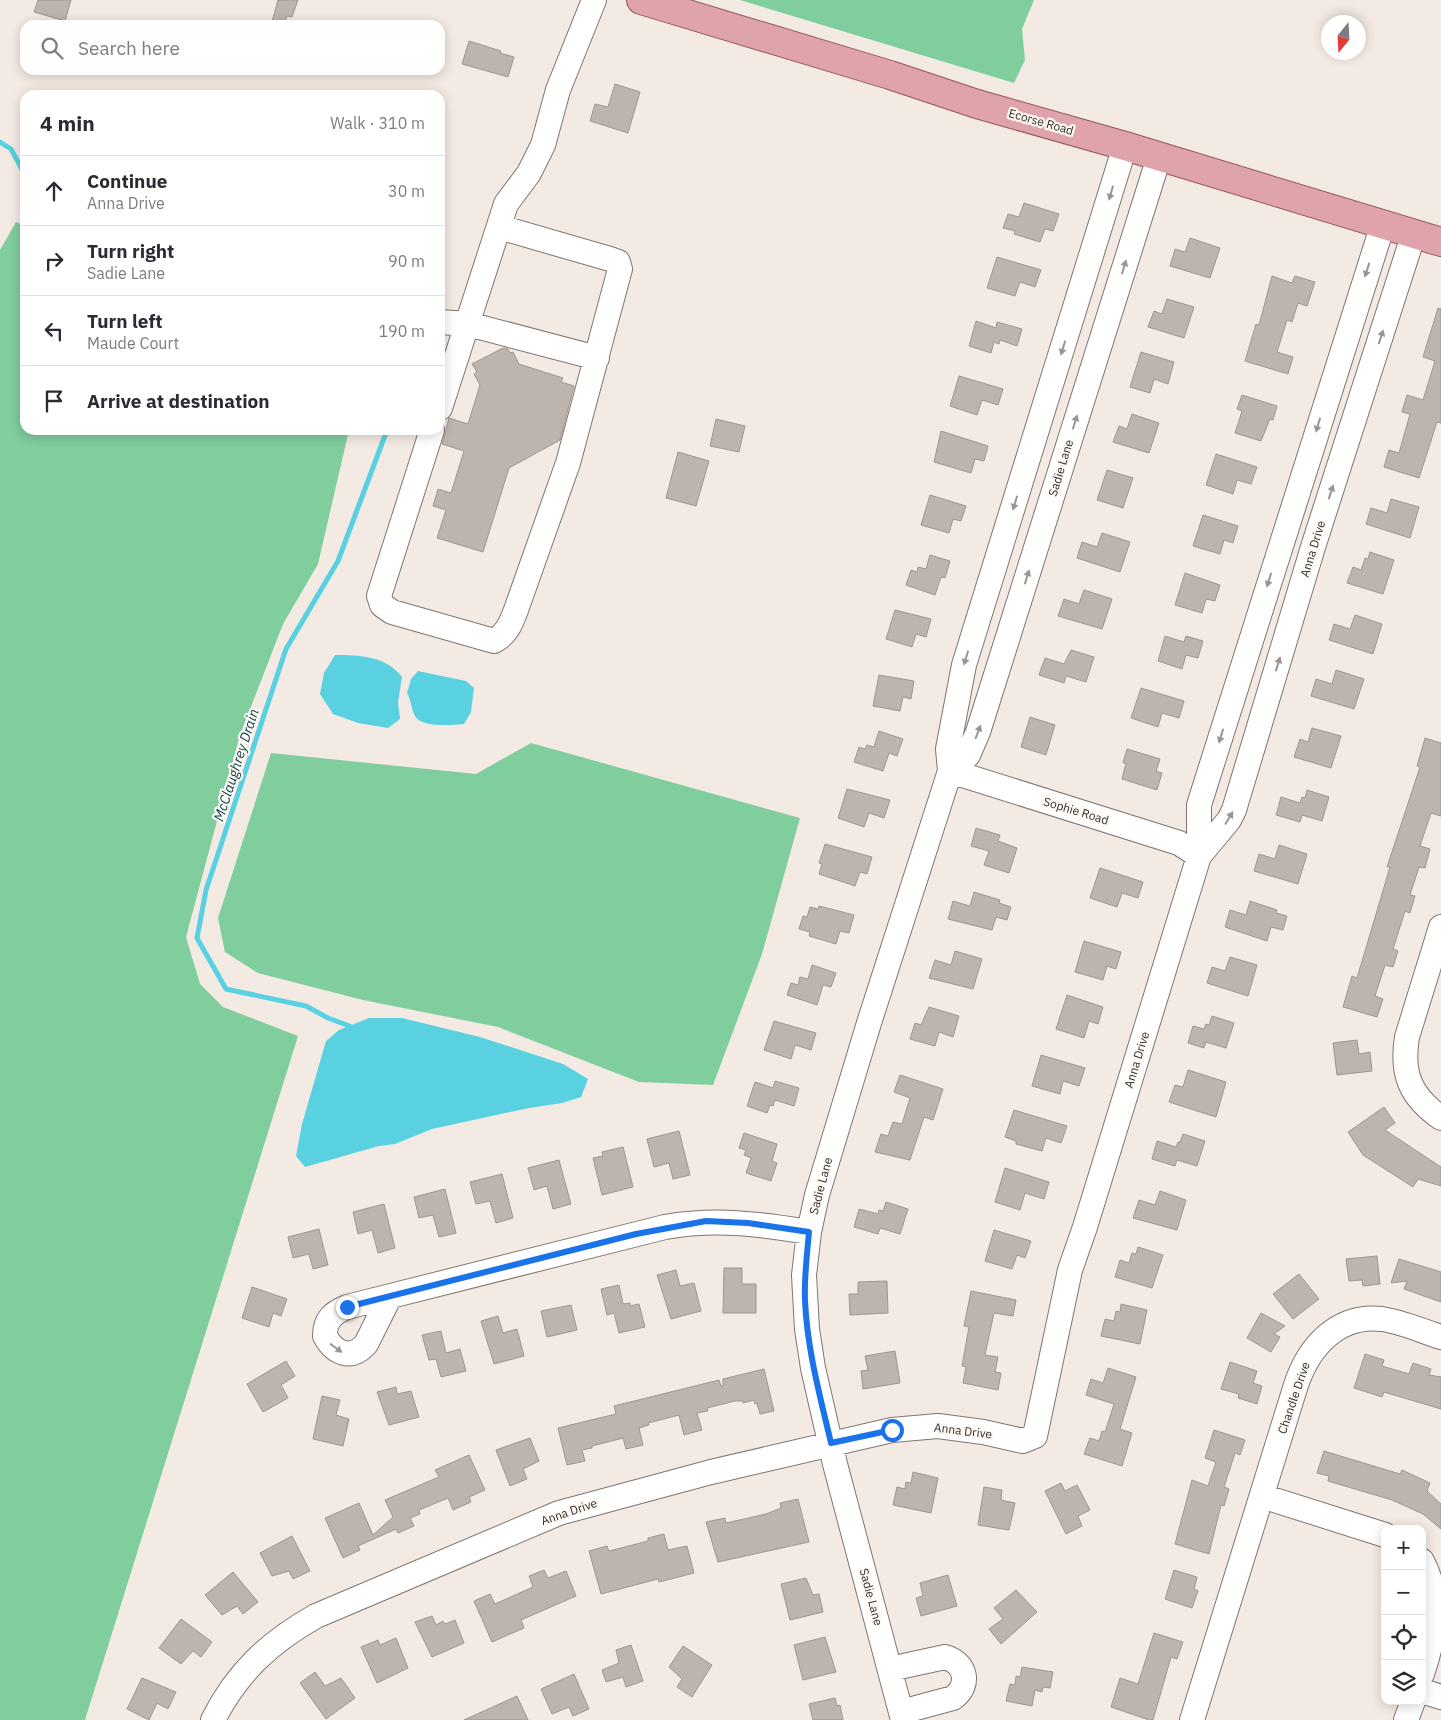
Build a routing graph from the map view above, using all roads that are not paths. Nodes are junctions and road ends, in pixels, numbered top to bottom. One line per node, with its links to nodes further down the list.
1 (594, 0): 6 (street)
2 (641, 0): 3 (main road, Ecorse Road)
3 (1124, 146): 4 (main road, Ecorse Road); 14 (street, Sadie Lane, one-way to 14)
4 (1159, 157): 5 (main road, Ecorse Road); 15 (street, Sadie Lane, one-way to 4)
5 (1383, 224): 7 (main road, Ecorse Road); 16 (street, Anna Drive, one-way to 16)
6 (498, 227): 10 (street); 11 (street)
7 (1414, 233): 8 (main road, Ecorse Road); 17 (street, Anna Drive, one-way to 7)
8 (1441, 242)
9 (445, 322): 10 (street)
10 (468, 324): 11 (street); 12 (street)
11 (597, 358): 13 (street)
12 (445, 393)
13 (430, 435)
14 (1029, 456): 15 (street); 18 (street, Sadie Lane, one-way to 18)
15 (1062, 466): 18 (street, Sadie Lane, one-way to 15)
16 (1283, 537): 17 (street); 19 (street, Anna Drive, one-way to 19)
17 (1314, 547): 19 (street, Anna Drive, one-way to 17)
18 (950, 771): 19 (street, Sophie Road); 22 (street, Sadie Lane)
19 (1199, 856): 25 (street, Anna Drive)
20 (1441, 927): 21 (street)
21 (1441, 1118)
22 (809, 1232): 23 (street); 25 (street, Sadie Lane)
23 (389, 1298)
24 (1441, 1337): 26 (street, Chandle Drive)
25 (831, 1443): 30 (street, Sadie Lane); 35 (street, Anna Drive)
26 (1262, 1496): 27 (street); 36 (street, Chandle Drive)
27 (1381, 1534)
28 (1426, 1567): 29 (street)
29 (1431, 1662)
30 (890, 1669): 34 (street, Sadie Lane); 34 (street, Sadie Lane)
31 (1426, 1692): 32 (street)
32 (1441, 1697)
33 (1412, 1705): 37 (street)
34 (902, 1716)
35 (213, 1720)
36 (1192, 1720)
37 (1406, 1720)

